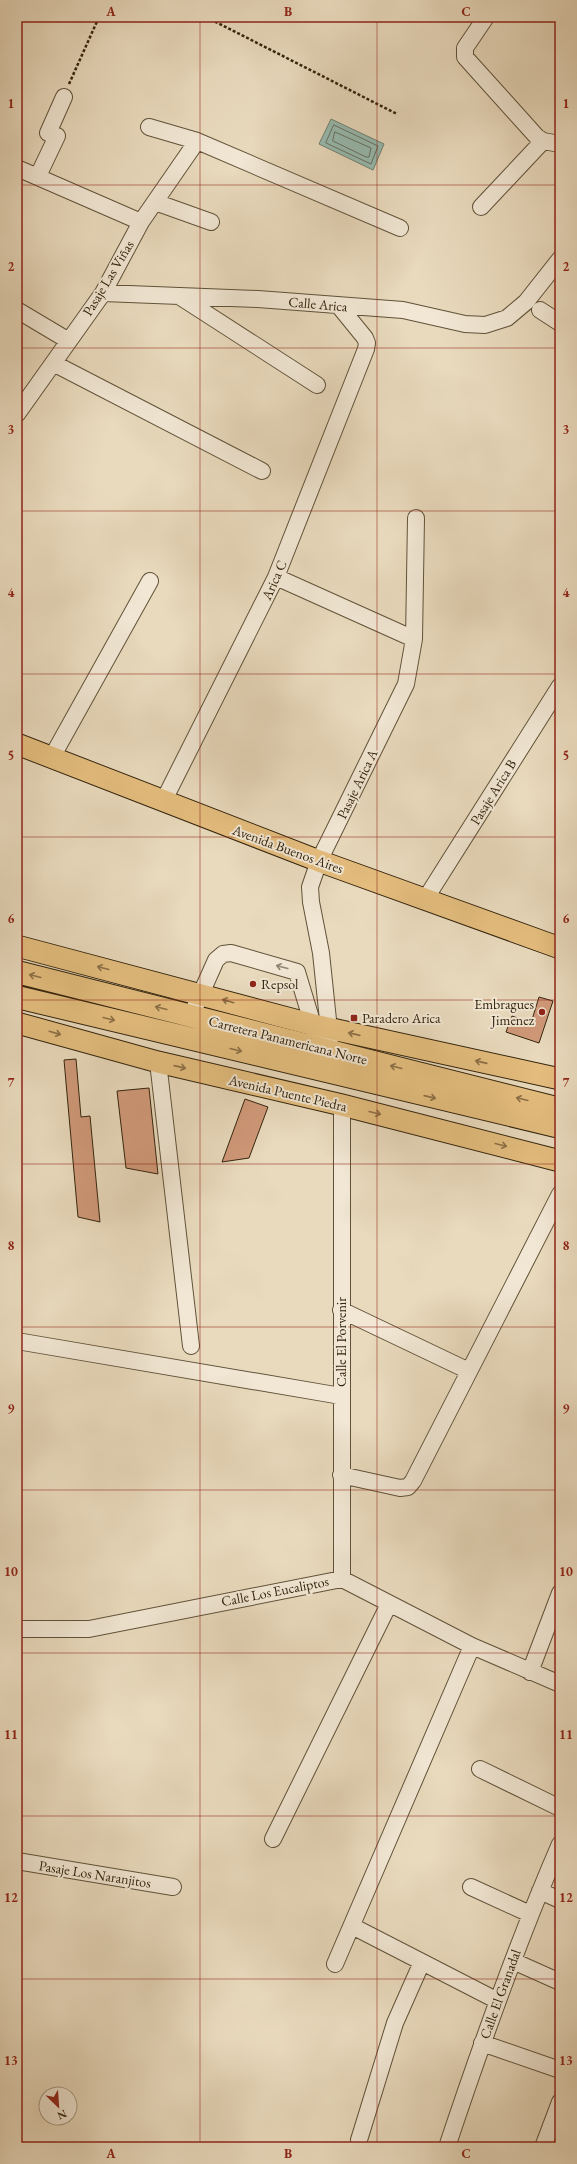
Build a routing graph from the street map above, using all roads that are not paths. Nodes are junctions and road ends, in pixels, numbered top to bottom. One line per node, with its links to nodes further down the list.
1 (486, 17): 5 (street)
2 (64, 97): 8 (street)
3 (149, 127): 4 (street)
4 (197, 141): 9 (street, Pasaje Las Viñas); 13 (street)
5 (543, 141): 6 (street); 10 (street)
6 (560, 144)
7 (17, 168): 8 (street)
8 (38, 176): 11 (street)
9 (155, 202): 11 (street, Pasaje Las Viñas); 12 (street)
10 (481, 207)
11 (141, 222): 15 (street, Pasaje Las Viñas)
12 (211, 222)
13 (400, 228)
14 (560, 260): 17 (street, Calle Arica)
15 (103, 293): 16 (street, Calle Arica); 21 (street, Pasaje Las Viñas)
16 (179, 296): 17 (street, Calle Arica); 23 (street)
17 (339, 306): 27 (street, Arica C)
18 (17, 310): 21 (street)
19 (540, 310): 20 (street)
20 (560, 323)
21 (69, 341): 22 (street, Pasaje Las Viñas)
22 (53, 363): 24 (street, Pasaje Las Viñas); 25 (street)
23 (317, 385)
24 (17, 414)
25 (262, 471)
26 (416, 518): 29 (street, Pasaje Arica A)
27 (276, 578): 29 (street); 33 (street, Arica C)
28 (150, 582): 32 (street)
29 (414, 639): 34 (street, Pasaje Arica A)
30 (560, 686): 35 (street, Pasaje Arica B)
31 (17, 744): 32 (main road, Avenida Buenos Aires)
32 (52, 757): 33 (main road, Avenida Buenos Aires)
33 (163, 802): 34 (main road, Avenida Buenos Aires)
34 (319, 861): 35 (main road, Avenida Buenos Aires); 43 (street, Pasaje Arica A)
35 (426, 898): 37 (main road, Avenida Buenos Aires)
36 (17, 946): 39 (main road, one-way to 36)
37 (560, 948)
38 (17, 972): 41 (highway, Carretera Panamericana Norte, one-way to 38)
39 (203, 994): 41 (street); 43 (main road, one-way to 39); 43 (street, one-way to 39)
40 (17, 997): 49 (highway, Carretera Panamericana Norte, one-way to 49)
41 (191, 1016): 44 (highway, Carretera Panamericana Norte)
42 (17, 1023): 45 (main road, Avenida Puente Piedra, one-way to 45)
43 (322, 1026): 44 (street, Pasaje Arica A); 46 (main road, one-way to 43)
44 (324, 1049): 48 (highway, Carretera Panamericana Norte, one-way to 44)
45 (158, 1062): 47 (main road, Avenida Puente Piedra, one-way to 47); 54 (street)
46 (560, 1079)
47 (342, 1105): 50 (main road, Avenida Puente Piedra, one-way to 50); 52 (street, Calle El Porvenir)
48 (560, 1109)
49 (560, 1127)
50 (560, 1160)
51 (560, 1194): 55 (street)
52 (341, 1310): 55 (street); 56 (street, Calle El Porvenir)
53 (17, 1341): 56 (street)
54 (191, 1346)
55 (469, 1371): 57 (street)
56 (341, 1396): 57 (street, Calle El Porvenir)
57 (341, 1475): 58 (street, Calle El Porvenir)
58 (342, 1578): 60 (street, Calle Los Eucaliptos); 61 (street, Calle Los Eucaliptos)
59 (560, 1594): 63 (street)
60 (389, 1604): 62 (street, Calle Los Eucaliptos); 67 (street)
61 (17, 1629)
62 (472, 1646): 63 (street, Calle Los Eucaliptos); 75 (street)
63 (530, 1672): 64 (street, Calle Los Eucaliptos)
64 (560, 1684)
65 (480, 1769): 66 (street)
66 (560, 1808)
67 (274, 1839)
68 (560, 1844): 72 (street, Calle El Granadal)
69 (17, 1861): 70 (street, Pasaje Los Naranjitos)
70 (173, 1887)
71 (471, 1887): 74 (street)
72 (540, 1891): 73 (street); 74 (street, Calle El Granadal)
73 (560, 1900)
74 (530, 1914): 76 (street, Calle El Granadal)
75 (352, 1926): 77 (street); 78 (street)
76 (513, 1961): 79 (street); 80 (street, Calle El Granadal)
77 (422, 1962): 80 (street); 84 (street)
78 (335, 1964)
79 (560, 1982)
80 (496, 2000): 81 (street, Calle El Granadal)
81 (482, 2043): 82 (street); 85 (street, Calle El Granadal)
82 (560, 2070)
83 (560, 2102): 86 (street)
84 (359, 2140)
85 (447, 2147)
86 (543, 2147)

